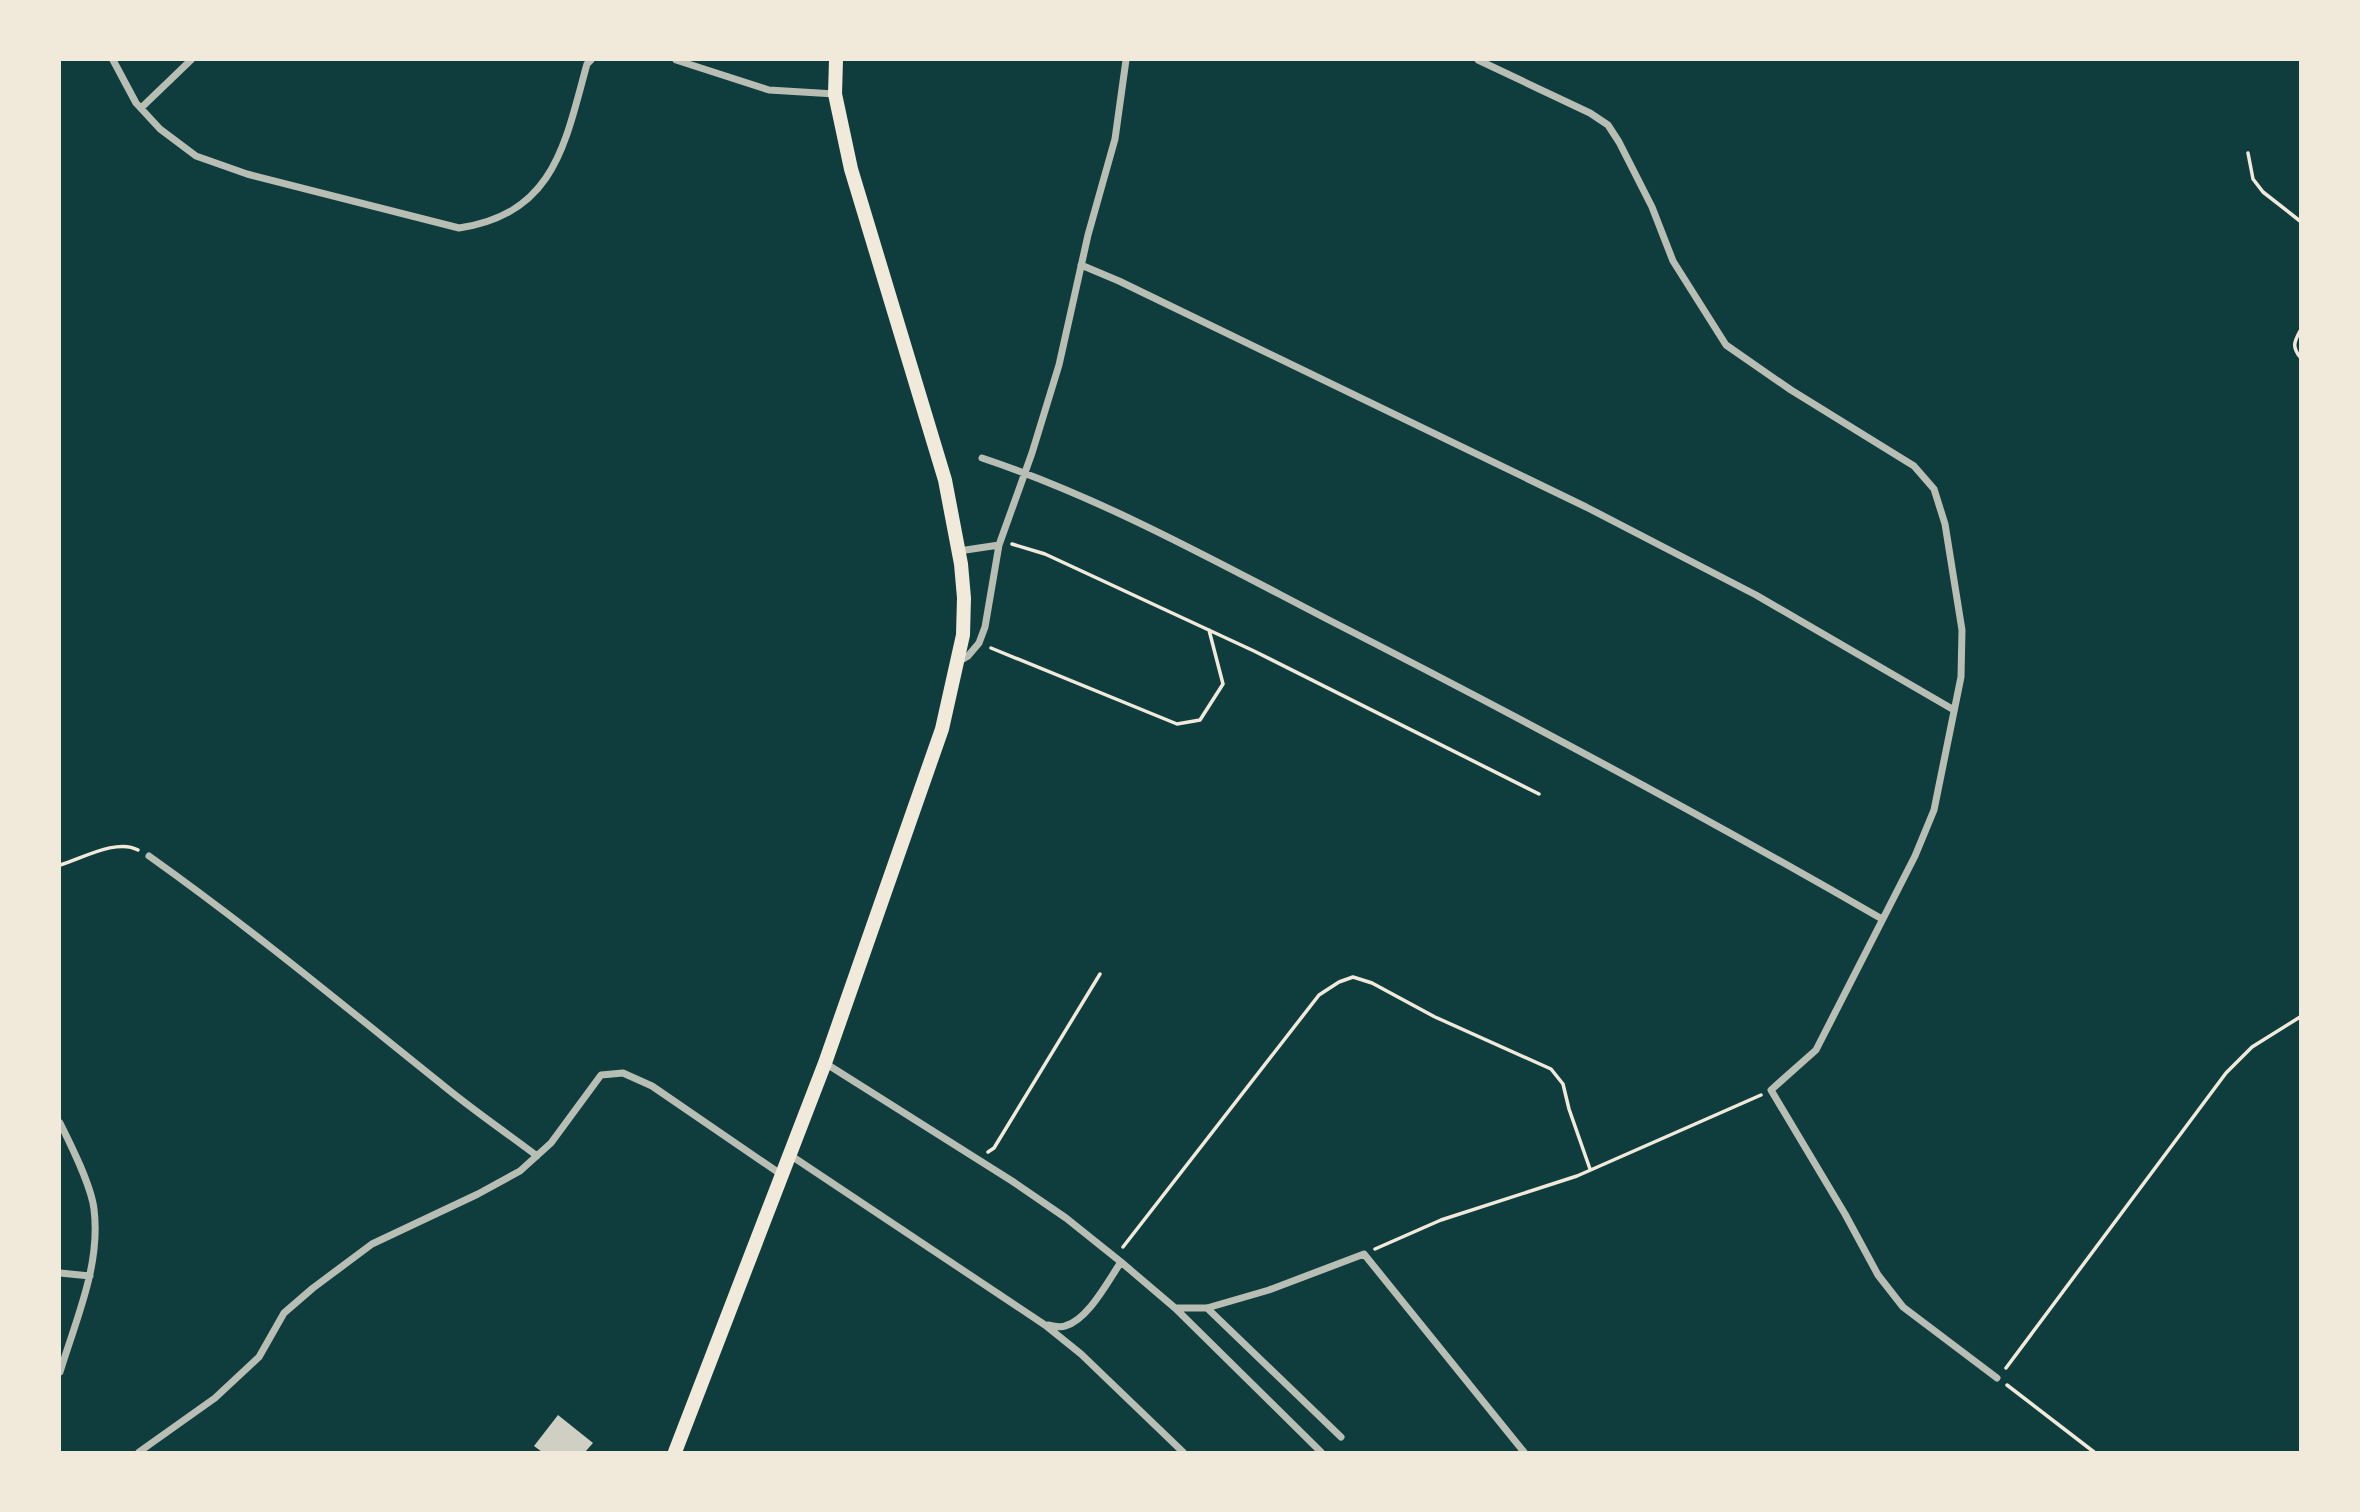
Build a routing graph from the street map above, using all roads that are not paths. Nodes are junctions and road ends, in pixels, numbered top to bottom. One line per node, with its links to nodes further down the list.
1 (113, 60): 9 (street)
2 (191, 60): 9 (street)
3 (591, 60): 9 (street)
4 (676, 60): 8 (street)
5 (836, 60): 8 (main road)
6 (1126, 60): 10 (street)
7 (1478, 60): 16 (street)
8 (835, 94): 14 (main road)
9 (141, 108)
10 (1081, 265): 12 (street); 16 (street)
11 (982, 458): 12 (street)
12 (1026, 473): 13 (street); 18 (street)
13 (999, 545): 14 (street); 15 (street)
14 (958, 551): 15 (main road)
15 (958, 662): 19 (main road)
16 (1954, 710): 18 (street)
17 (149, 856): 22 (street)
18 (1882, 919): 31 (street)
19 (825, 1063): 21 (main road); 24 (street)
20 (60, 1123): 26 (street)
21 (790, 1155): 23 (main road); 29 (street)
22 (537, 1156): 23 (street); 33 (street)
23 (782, 1175): 34 (main road)
24 (1118, 1260): 28 (street); 29 (street)
25 (60, 1273): 26 (street)
26 (90, 1276): 30 (street)
27 (1207, 1307): 28 (street); 32 (street); 37 (street)
28 (1175, 1308): 36 (street)
29 (1045, 1325): 35 (street)
30 (60, 1372)
31 (1997, 1378)
32 (1341, 1437)
33 (139, 1452)
34 (675, 1452)
35 (1183, 1452)
36 (1321, 1452)
37 (1524, 1452)

